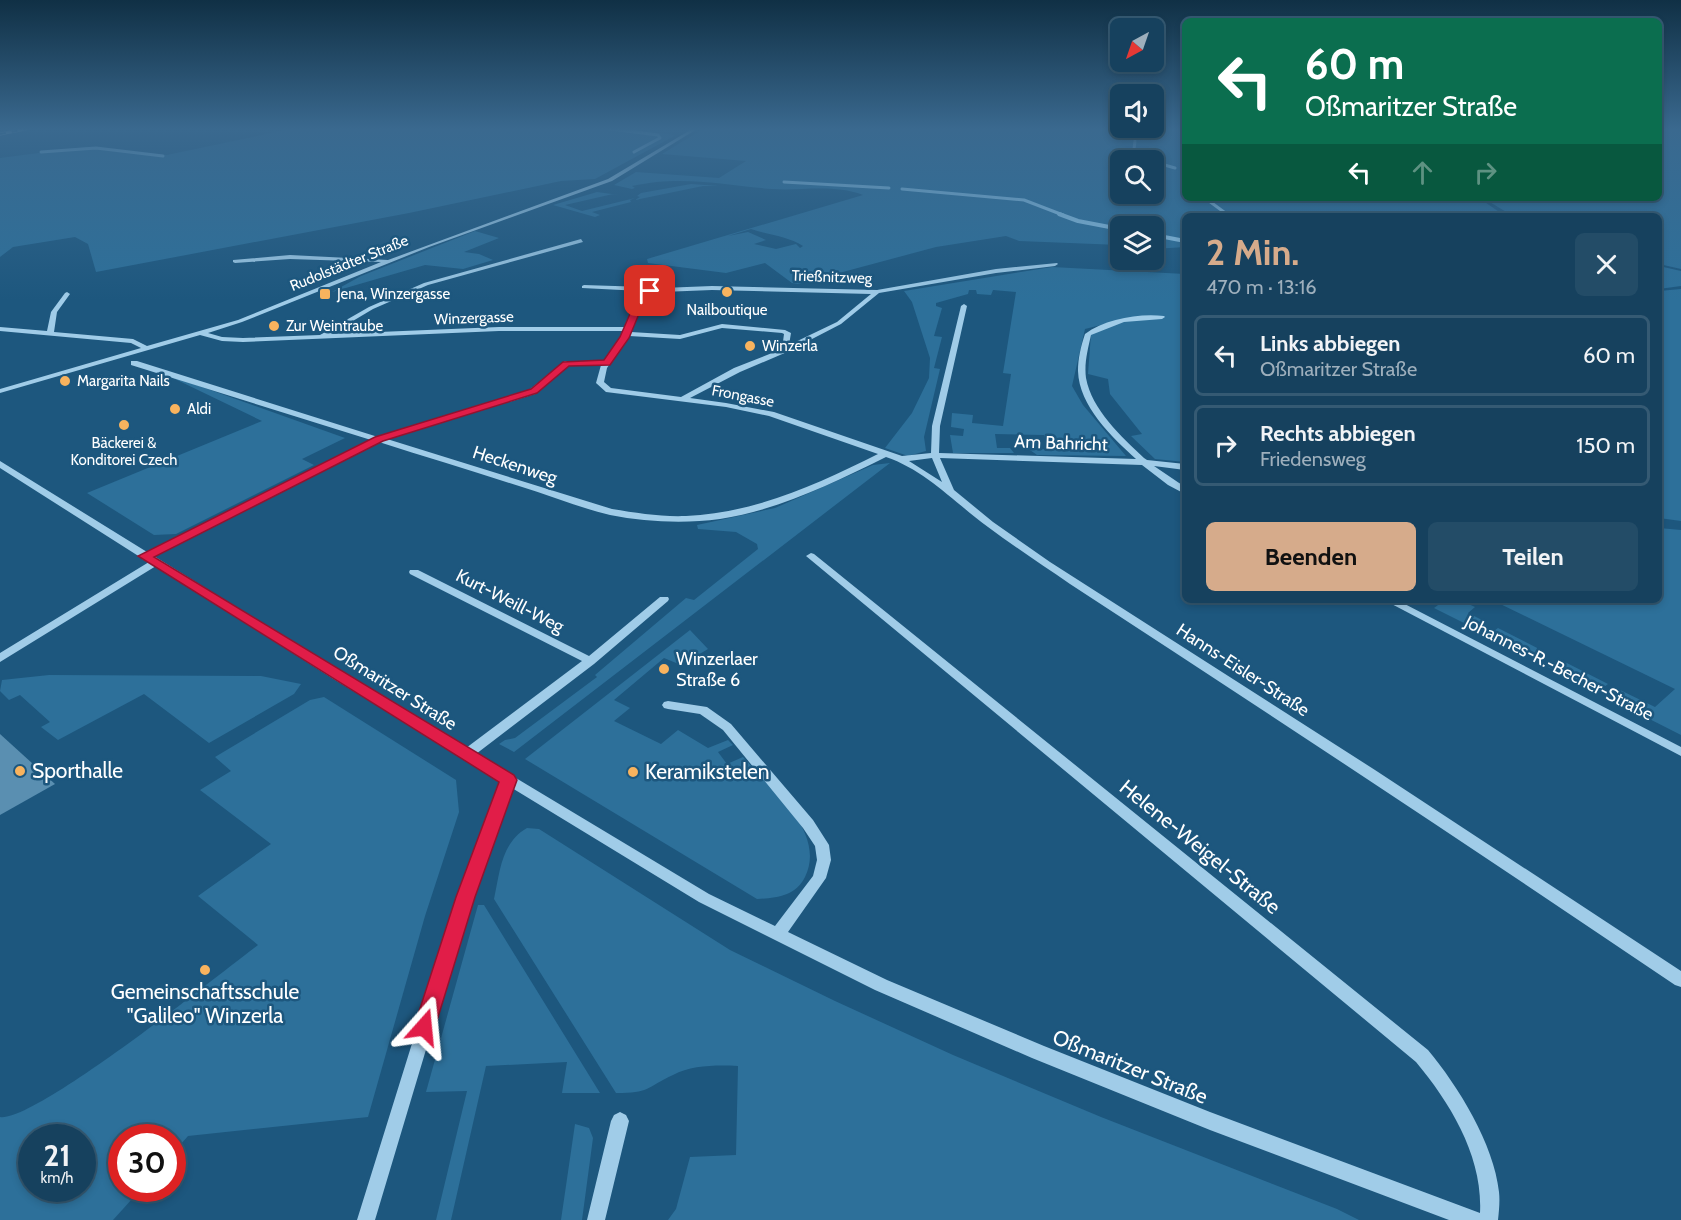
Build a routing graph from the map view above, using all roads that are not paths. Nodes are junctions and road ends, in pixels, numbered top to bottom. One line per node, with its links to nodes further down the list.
1 (594, 186): 4 (street, Rudolstädter Straße)
2 (581, 241): 16 (street, Winzergasse)
3 (235, 261): 4 (street)
4 (389, 261): 14 (street, Rudolstädter Straße)
5 (1055, 264): 7 (street, Trießnitzweg)
6 (584, 287): 9 (street, Trießnitzweg)
7 (877, 292): 9 (street, Trießnitzweg); 18 (street)
8 (67, 294): 15 (street)
9 (642, 295): 13 (street)
10 (964, 306): 25 (street, Hanns-Eisler-Straße)
11 (1162, 316): 27 (street)
12 (0, 329): 15 (street)
13 (628, 331): 16 (street, Winzergasse); 18 (street, Winzergasse); 20 (street)
14 (202, 333): 16 (street, Winzergasse); 17 (street, Rudolstädter Straße)
15 (50, 334): 17 (street)
16 (320, 337)
17 (147, 348): 21 (street, Rudolstädter Straße)
18 (785, 351): 22 (street)
19 (134, 363): 23 (street, Heckenweg)
20 (606, 363): 22 (street, Frongasse); 23 (street)
21 (0, 391)
22 (683, 399): 24 (street, Frongasse)
23 (379, 439): 24 (street, Heckenweg); 32 (street)
24 (885, 454): 26 (street, Frongasse)
25 (935, 455): 26 (street, Frongasse); 27 (street, Am Bahricht); 31 (street, Hanns-Eisler-Straße)
26 (901, 459): 31 (street)
27 (1142, 462): 29 (street, Am Bahricht); 30 (street)
28 (0, 464): 32 (street, Oßmaritzer Straße)
29 (1182, 467)
30 (1182, 489)
31 (950, 491): 45 (street, Hanns-Eisler-Straße)
32 (145, 556): 34 (street, Oßmaritzer Straße)
33 (811, 556): 50 (street, Helene-Weigel-Straße)
34 (155, 563): 38 (street); 42 (street, Oßmaritzer Straße)
35 (414, 572): 39 (street, Kurt-Weill-Weg)
36 (664, 599): 39 (street)
37 (1395, 603): 41 (street, Johannes-R.-Becher-Straße)
38 (0, 658)
39 (590, 661): 42 (street)
40 (668, 705): 44 (street)
41 (1681, 752)
42 (466, 755): 43 (street, Oßmaritzer Straße)
43 (508, 780): 44 (street, Oßmaritzer Straße); 47 (street)
44 (777, 934): 49 (street, Oßmaritzer Straße)
45 (1681, 980)
46 (620, 1121): 48 (street)
47 (366, 1220)
48 (596, 1220)
49 (1474, 1220)
50 (1489, 1220)

